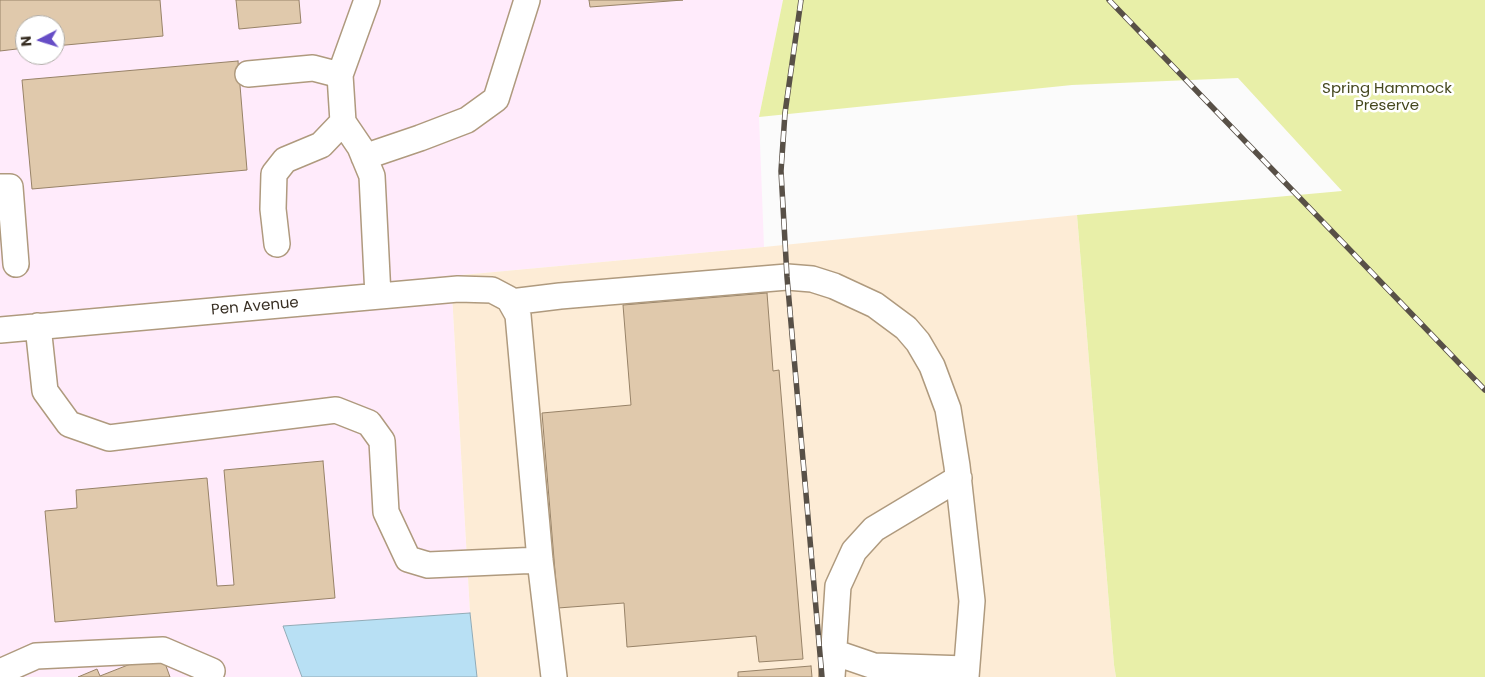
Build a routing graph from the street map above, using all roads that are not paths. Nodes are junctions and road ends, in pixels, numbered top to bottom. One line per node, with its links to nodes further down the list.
1 (367, 0): 4 (street)
2 (527, 0): 6 (street)
3 (248, 74): 4 (street)
4 (340, 75): 5 (street)
5 (343, 122): 6 (street); 8 (street)
6 (364, 157): 10 (street)
7 (0, 188): 9 (street)
8 (277, 244)
9 (16, 264)
10 (378, 296): 11 (street, Pen Avenue); 12 (street, Pen Avenue)
11 (510, 301): 14 (street); 15 (street)
12 (38, 326): 13 (street, Pen Avenue); 15 (street)
13 (0, 330)
14 (959, 478): 16 (street); 18 (street)
15 (540, 560): 20 (street)
16 (833, 652): 18 (street); 21 (street)
17 (0, 672): 19 (street)
18 (966, 673)
19 (212, 675)
20 (554, 677)
21 (832, 677)

